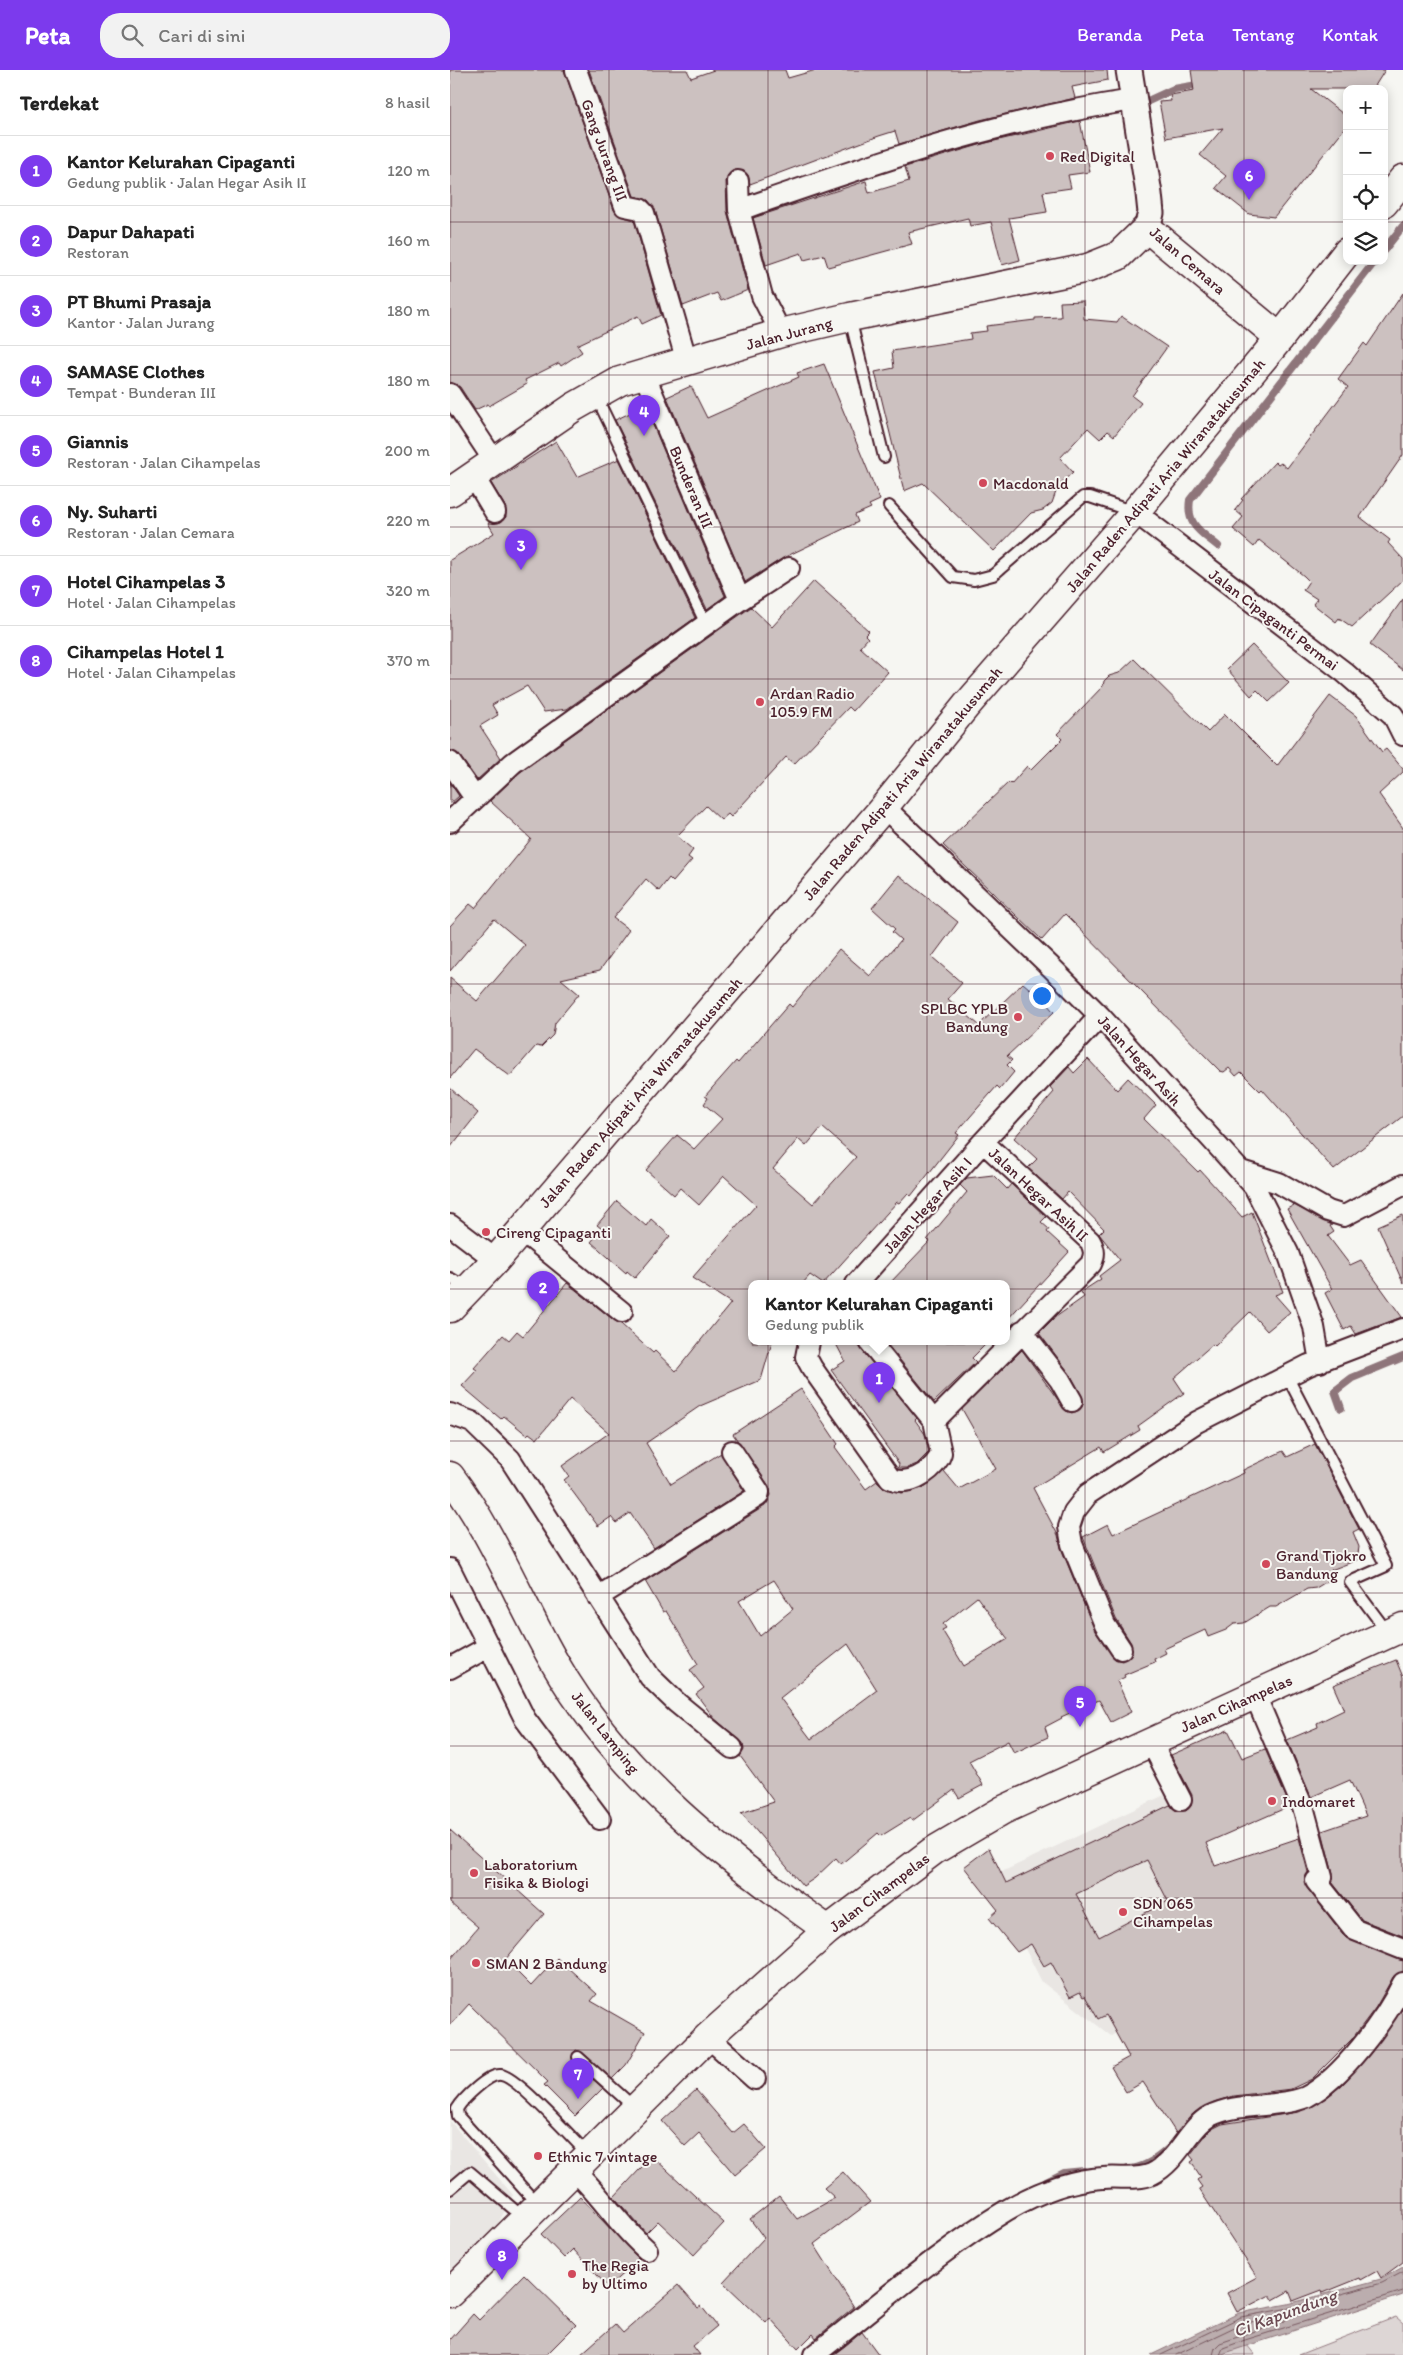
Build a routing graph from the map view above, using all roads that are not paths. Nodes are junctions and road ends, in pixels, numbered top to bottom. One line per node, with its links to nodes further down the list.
1 (576, 70): 13 (street, Gang Jurang III)
2 (1129, 70): 3 (street, Jalan Cemara)
3 (1133, 100): 7 (street); 8 (street, Jalan Cemara)
4 (1403, 178): 6 (main road)
5 (738, 181): 7 (street)
6 (1388, 198)
7 (739, 210): 11 (street)
8 (1147, 228): 10 (main road, Jalan Jurang); 12 (main road, Jalan Cemara)
9 (1343, 257): 12 (main road, Jalan Raden Adipati Aria Wiranatakusumah)
10 (850, 317): 11 (main road, Jalan Jurang); 17 (lane)
11 (781, 333): 13 (main road, Jalan Jurang)
12 (1280, 338): 22 (main road, Jalan Raden Adipati Aria Wiranatakusumah)
13 (687, 362): 14 (main road, Jalan Jurang)
14 (644, 374): 16 (main road, Jalan Jurang); 24 (street, Bunderan III)
15 (450, 394): 18 (street)
16 (595, 394): 18 (main road, Jalan Jurang); 25 (lane)
17 (884, 457)
18 (484, 470): 19 (main road, Jalan Jurang); 21 (street)
19 (450, 492)
20 (889, 506): 22 (lane)
21 (495, 512)
22 (1135, 512): 26 (street, Jalan Cipaganti Permai); 30 (main road, Jalan Raden Adipati Aria Wiranatakusumah)
23 (789, 568): 24 (street)
24 (740, 600): 25 (street)
25 (706, 624): 29 (street)
26 (1398, 716): 27 (street, Jalan Cipaganti Permai)
27 (1403, 735)
28 (450, 762): 29 (street)
29 (476, 798): 31 (street)
30 (884, 807): 32 (street, Jalan Hegar Asih); 37 (main road, Jalan Raden Adipati Aria Wiranatakusumah)
31 (450, 822)
32 (1100, 1016): 33 (street, Jalan Hegar Asih I); 34 (street, Jalan Hegar Asih)
33 (983, 1142): 39 (street, Jalan Hegar Asih I); 44 (street, Jalan Hegar Asih II)
34 (1241, 1172): 35 (street); 49 (street, Jalan Hegar Asih)
35 (1403, 1185)
36 (450, 1225): 38 (street)
37 (521, 1230): 38 (main road, Jalan Raden Adipati Aria Wiranatakusumah); 42 (street)
38 (496, 1260): 40 (main road, Jalan Raden Adipati Aria Wiranatakusumah)
39 (860, 1280)
40 (459, 1283): 41 (main road, Jalan Raden Adipati Aria Wiranatakusumah)
41 (450, 1308)
42 (622, 1312)
43 (1403, 1329): 49 (street)
44 (1022, 1331): 45 (street, Jalan Hegar Asih II); 51 (street)
45 (1010, 1343)
46 (808, 1345): 53 (street)
47 (872, 1345): 53 (street)
48 (1008, 1345): 53 (street, Jalan Hegar Asih II)
49 (1320, 1362): 50 (street)
50 (1287, 1376): 58 (lane); 60 (street)
51 (1072, 1401)
52 (450, 1414): 57 (street)
53 (934, 1421)
54 (732, 1451): 57 (street)
55 (450, 1476): 67 (main road, Jalan Lamping)
56 (450, 1569): 59 (street)
57 (598, 1597): 64 (street)
58 (1396, 1631): 62 (main road, Jalan Cihampelas)
59 (488, 1647): 61 (street); 66 (street)
60 (1121, 1649)
61 (450, 1668)
62 (1255, 1695): 63 (main road, Jalan Cihampelas); 68 (street)
63 (1151, 1742): 65 (street); 67 (main road, Jalan Cihampelas)
64 (732, 1748)
65 (1181, 1800)
66 (600, 1819)
67 (828, 1930): 70 (main road, Jalan Cihampelas)
68 (1403, 1949)
69 (1403, 1983): 79 (street)
70 (708, 2037): 72 (street); 73 (main road, Jalan Cihampelas)
71 (578, 2057): 73 (lane)
72 (755, 2079)
73 (635, 2108): 74 (main road, Jalan Cihampelas)
74 (580, 2162): 76 (main road, Jalan Cihampelas); 76 (lane); 77 (street)
75 (450, 2189): 76 (lane)
76 (531, 2212): 78 (main road, Jalan Cihampelas)
77 (647, 2250)
78 (450, 2293)
79 (814, 2355)

